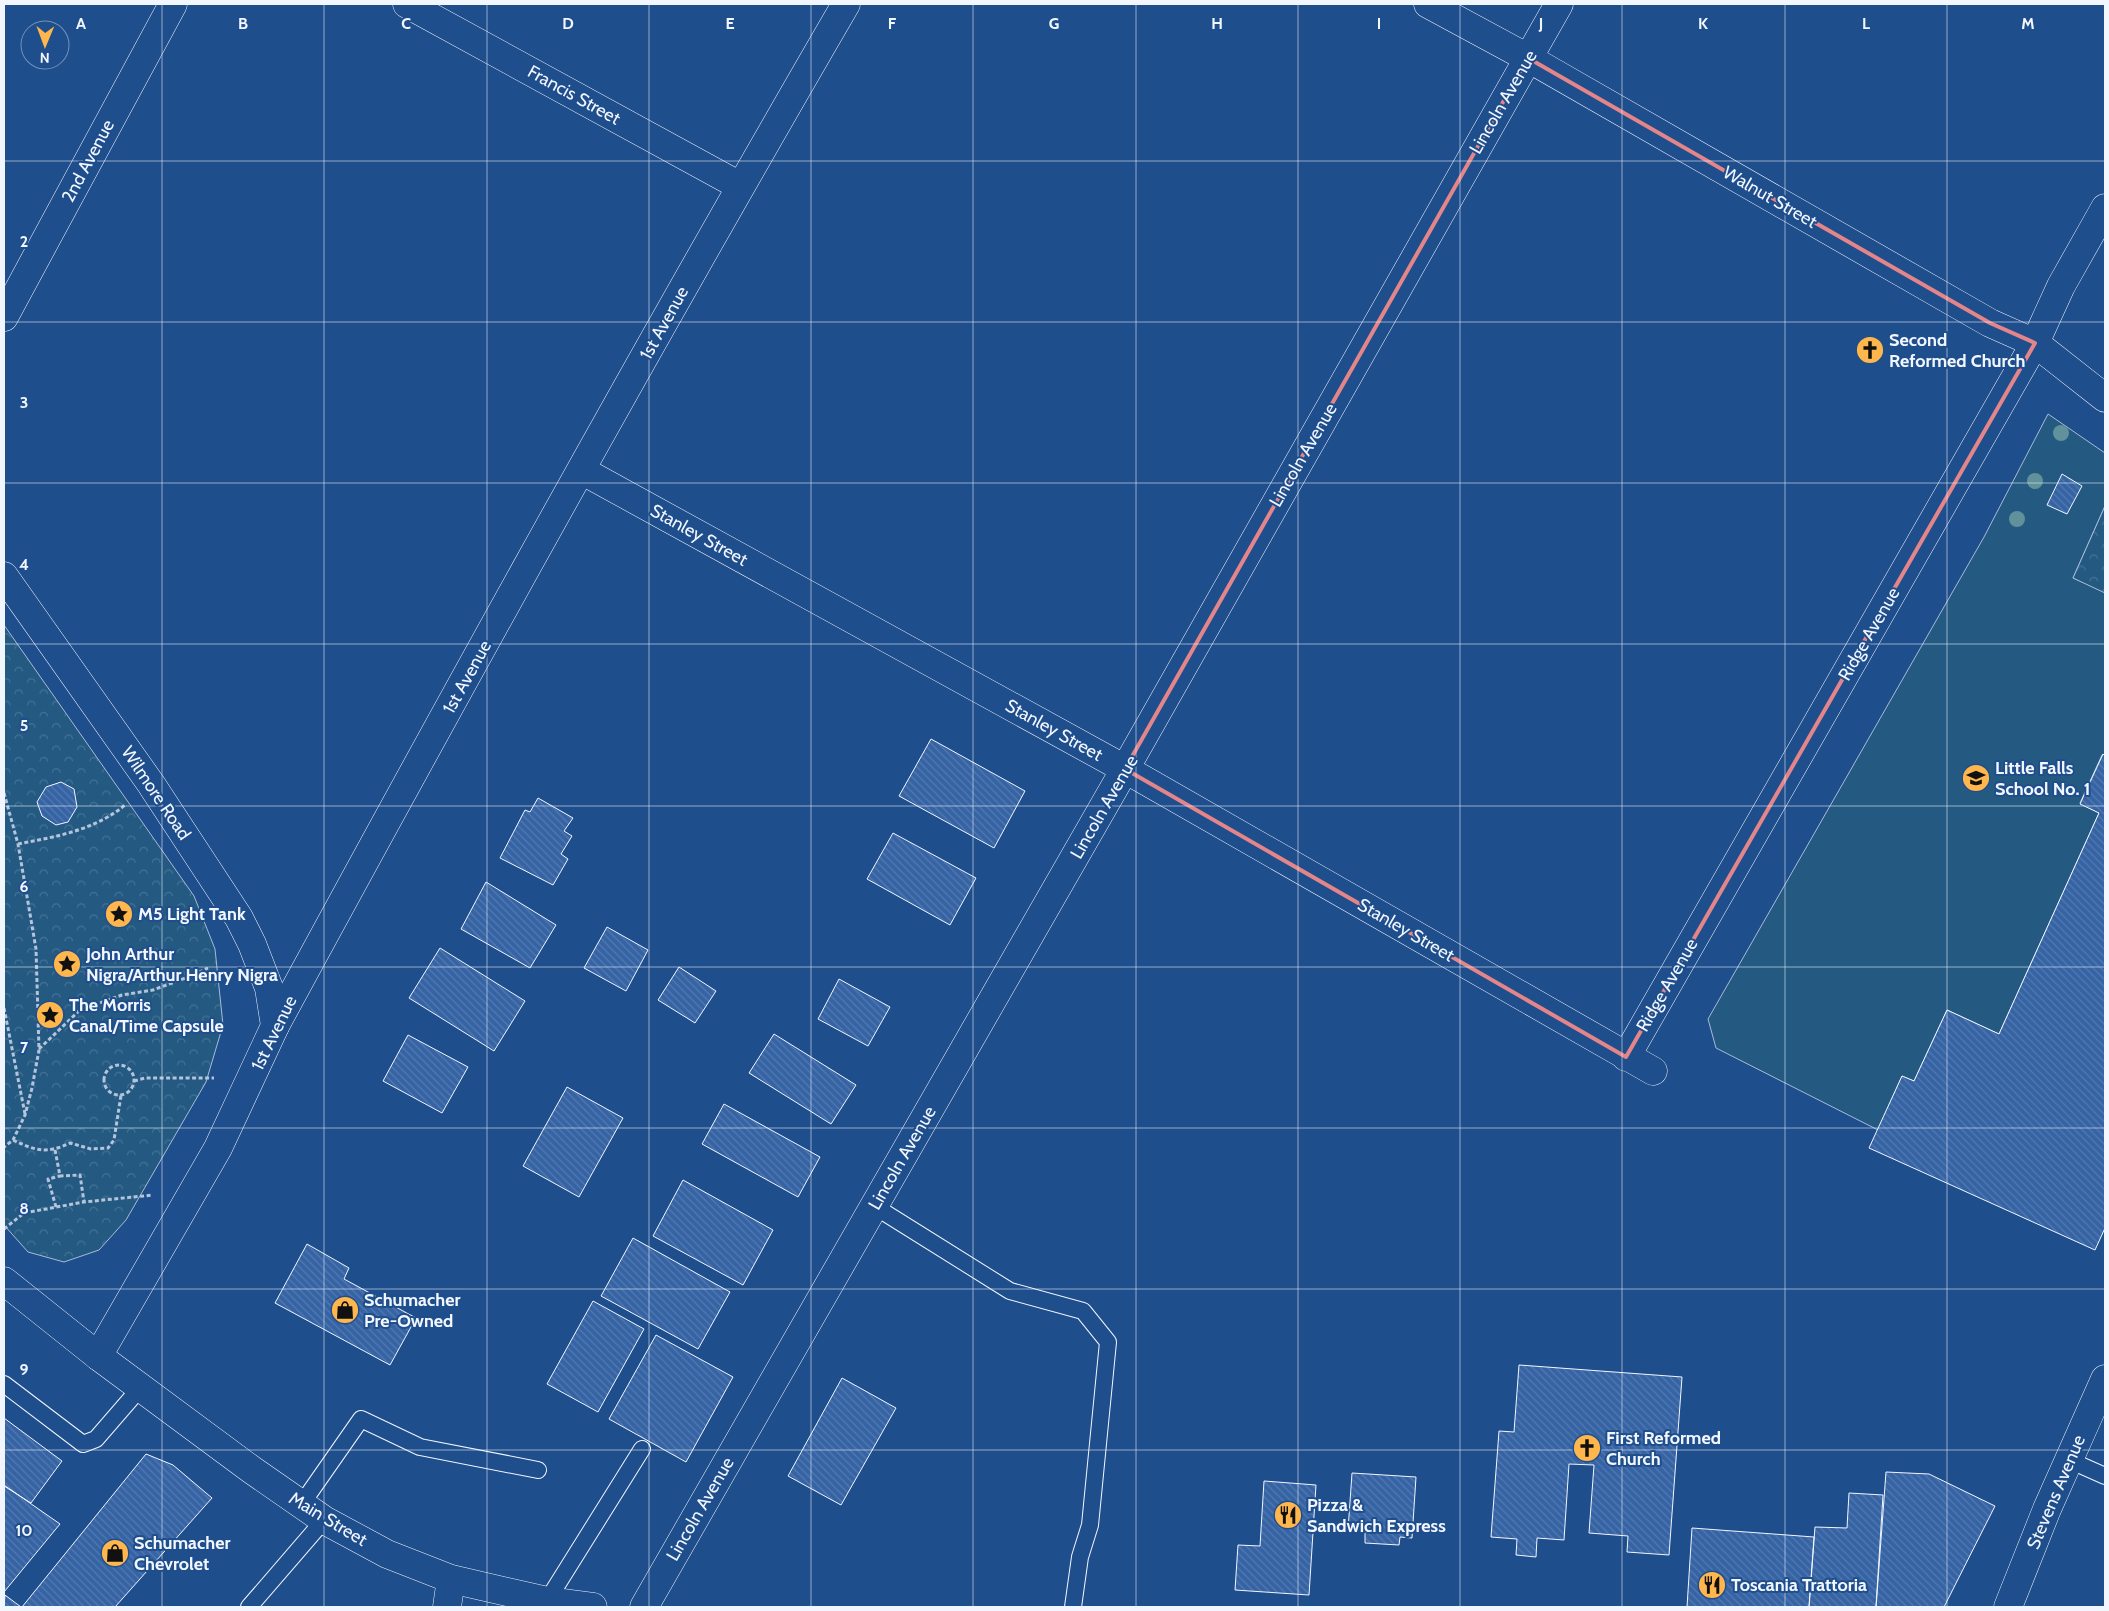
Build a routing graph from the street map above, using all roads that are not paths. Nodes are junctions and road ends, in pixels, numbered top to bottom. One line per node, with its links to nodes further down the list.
1 (173, 4): 9 (street, 2nd Avenue)
2 (407, 4): 7 (street, Francis Street)
3 (846, 4): 7 (street, 1st Avenue)
4 (1428, 4): 6 (street, Walnut Street)
5 (1558, 4): 6 (street, Lincoln Avenue)
6 (1528, 58): 10 (street, Walnut Street); 14 (street, Lincoln Avenue)
7 (740, 186): 12 (street, 1st Avenue)
8 (2105, 208): 10 (street, Ridge Avenue)
9 (4, 318)
10 (2035, 343): 11 (street, Walnut Street); 16 (street, Ridge Avenue)
11 (2105, 398)
12 (581, 470): 14 (street, Stanley Street); 15 (street, 1st Avenue)
13 (4, 576): 15 (street, Wilmore Road)
14 (1125, 769): 16 (street, Stanley Street); 18 (street, Lincoln Avenue)
15 (275, 1026): 20 (street, 1st Avenue)
16 (1626, 1057): 17 (street, Stanley Street)
17 (1653, 1071)
18 (874, 1206): 35 (street, Lincoln Avenue); 36 (lane)
19 (5, 1285): 20 (street, Main Street)
20 (98, 1356): 23 (street, Main Street)
21 (2105, 1378): 25 (street, Stevens Avenue)
22 (4, 1384): 23 (lane)
23 (141, 1387): 28 (street, Main Street)
24 (642, 1449): 31 (lane)
25 (2069, 1460): 27 (lane); 37 (street, Stevens Avenue)
26 (538, 1470): 28 (lane)
27 (2105, 1476)
28 (301, 1505): 29 (street, Main Street)
29 (324, 1520): 30 (street, Main Street); 32 (lane)
30 (450, 1579): 31 (street, Main Street); 33 (street)
31 (547, 1601): 34 (street, Main Street)
32 (249, 1607)
33 (447, 1607)
34 (593, 1607)
35 (644, 1607)
36 (1073, 1607)
37 (2008, 1607)

